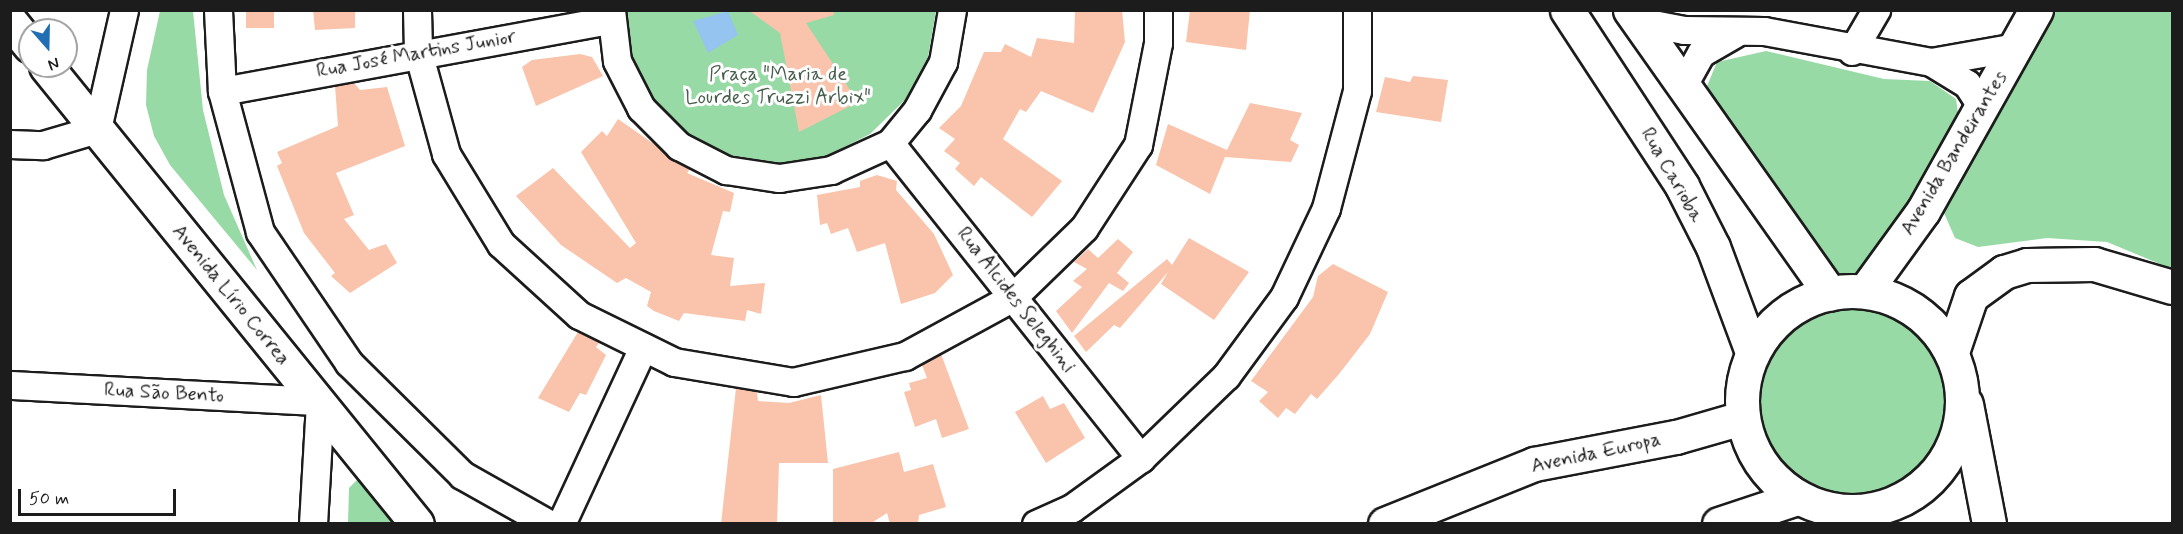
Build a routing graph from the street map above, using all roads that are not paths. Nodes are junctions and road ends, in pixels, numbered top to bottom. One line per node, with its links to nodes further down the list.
1 (124, 10): 22 (street)
2 (218, 10): 19 (street)
3 (417, 10): 16 (street)
4 (952, 10): 23 (street)
5 (1158, 10): 28 (street)
6 (1357, 10): 35 (street)
7 (1567, 10): 30 (main road, Rua Carioba)
8 (1876, 10): 15 (street)
9 (2036, 10): 14 (main road, Avenida Bandeirantes)
10 (610, 15): 16 (street, Rua José Martins Junior); 23 (street)
11 (1634, 16): 13 (street); 20 (main road)
12 (1763, 21): 13 (street); 15 (street)
13 (1735, 33): 20 (street)
14 (2016, 47): 17 (street); 21 (main road, Avenida Bandeirantes)
15 (1852, 51): 17 (street)
16 (418, 52): 19 (street, Rua José Martins Junior); 29 (street)
17 (1931, 62): 21 (street)
18 (56, 78): 22 (main road, Avenida Lírio Correa)
19 (222, 91): 40 (street)
20 (1687, 91): 27 (main road)
21 (1982, 107): 26 (main road, Avenida Bandeirantes)
22 (97, 129): 24 (street); 33 (main road, Avenida Lírio Correa)
23 (890, 143): 28 (street, Rua Alcides Seleghini)
24 (10, 144)
25 (2172, 287): 31 (main road)
26 (1865, 291): 27 (main road); 31 (main road)
27 (1830, 292): 30 (main road)
28 (1013, 297): 29 (street); 35 (street, Rua Alcides Seleghini)
29 (643, 347): 41 (street)
30 (1752, 352): 34 (main road)
31 (1956, 367): 37 (main road); 45 (main road)
32 (10, 385): 33 (street, Rua São Bento)
33 (319, 402): 38 (street); 39 (main road, Avenida Lírio Correa)
34 (1742, 418): 36 (main road); 43 (main road, Avenida Europa)
35 (1141, 458): 42 (street)
36 (1797, 498): 37 (main road); 44 (main road)
37 (1836, 517)
38 (313, 524)
39 (417, 524)
40 (549, 524)
41 (561, 524)
42 (1036, 524)
43 (1385, 524)
44 (1719, 524)
45 (1989, 524)

